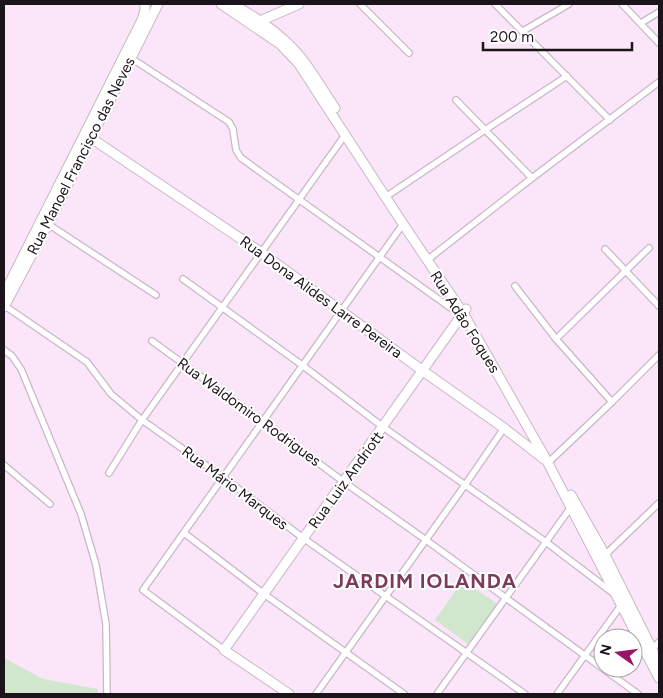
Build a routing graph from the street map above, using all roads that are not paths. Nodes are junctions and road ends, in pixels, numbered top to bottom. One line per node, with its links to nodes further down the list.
1 (145, 4): 37 (main road, Rua Manoel Francisco das Neves)
2 (158, 4): 16 (main road, Rua Manoel Francisco das Neves)
3 (221, 4): 22 (main road, Rua Adão Foques)
4 (233, 4): 11 (main road, Rua Adão Foques)
5 (299, 4): 11 (main road)
6 (360, 4): 15 (street)
7 (495, 4): 13 (street)
8 (569, 4): 13 (street)
9 (622, 4): 12 (street)
10 (659, 12): 12 (street)
11 (260, 21): 25 (main road, Rua Adão Foques)
12 (641, 23): 14 (street)
13 (523, 32): 17 (street)
14 (659, 42)
15 (409, 53)
16 (130, 58): 23 (main road, Rua Manoel Francisco das Neves); 26 (street)
17 (567, 76): 20 (street); 21 (street)
18 (659, 82): 20 (street)
19 (456, 100): 21 (street)
20 (610, 120): 24 (street)
21 (485, 130): 24 (street); 25 (street)
22 (345, 135): 26 (street); 28 (main road, Rua Adão Foques)
23 (91, 138): 27 (main road, Rua Manoel Francisco das Neves); 31 (main road, Rua Dona Alides Larre Pereira)
24 (532, 178): 33 (street)
25 (390, 194): 33 (main road, Rua Adão Foques)
26 (299, 199): 31 (street); 32 (street)
27 (48, 224): 38 (street); 40 (main road, Rua Manoel Francisco das Neves)
28 (403, 224): 32 (street); 43 (main road, Rua Adão Foques)
29 (649, 248): 34 (street)
30 (605, 249): 34 (street)
31 (262, 253): 41 (street); 42 (main road, Rua Dona Alides Larre Pereira)
32 (380, 256): 42 (street); 43 (street)
33 (431, 257): 43 (main road, Rua Adão Foques)
34 (626, 271): 39 (street); 44 (street)
35 (183, 279): 41 (street)
36 (515, 286): 44 (street)
37 (4, 294)
38 (156, 295)
39 (659, 306)
40 (4, 307): 52 (street, Rua Mário Marques)
41 (223, 308): 48 (street); 49 (street)
42 (341, 311): 49 (street); 50 (main road, Rua Dona Alides Larre Pereira)
43 (464, 313): 50 (main road, Rua Luiz Andriott); 56 (main road, Rua Adão Foques)
44 (556, 339): 51 (street)
45 (152, 341): 48 (street, Rua Waldomiro Rodrigues)
46 (4, 350): 81 (street)
47 (659, 355): 51 (street)
48 (183, 364): 52 (street); 53 (street, Rua Waldomiro Rodrigues)
49 (302, 365): 53 (street); 54 (street)
50 (423, 371): 54 (main road, Rua Luiz Andriott); 55 (main road, Rua Dona Alides Larre Pereira)
51 (612, 402): 56 (street)
52 (142, 420): 58 (street); 59 (street, Rua Mário Marques)
53 (262, 421): 59 (street); 60 (street, Rua Waldomiro Rodrigues)
54 (384, 427): 60 (main road, Rua Luiz Andriott); 61 (street)
55 (504, 428): 56 (main road, Rua Dona Alides Larre Pereira); 61 (street)
56 (550, 460): 64 (main road, Rua Adão Foques); 69 (main road, Rua Adão Foques)
57 (4, 465): 63 (street)
58 (109, 473)
59 (224, 478): 65 (street); 66 (street, Rua Mário Marques)
60 (344, 482): 66 (main road, Rua Luiz Andriott); 67 (street, Rua Waldomiro Rodrigues)
61 (465, 485): 67 (street); 68 (street)
62 (659, 503): 69 (street)
63 (50, 504)
64 (571, 507): 68 (street); 73 (main road, Rua Adão Foques)
65 (184, 533): 70 (street); 75 (street)
66 (303, 538): 70 (main road, Rua Luiz Andriott); 71 (street, Rua Mário Marques)
67 (426, 540): 71 (street); 72 (street, Rua Waldomiro Rodrigues)
68 (546, 542): 72 (street); 73 (street)
69 (605, 555): 74 (main road, Rua Adão Foques)
70 (264, 594): 75 (main road, Rua Luiz Andriott); 76 (street)
71 (386, 597): 76 (street); 77 (street, Rua Mário Marques)
72 (506, 598): 77 (street); 78 (street, Rua Waldomiro Rodrigues)
73 (619, 600): 78 (street); 80 (main road, Rua Adão Foques)
74 (656, 646): 79 (main road, Rua Adão Foques)
75 (224, 650): 82 (main road)
76 (346, 652): 83 (street); 84 (street)
77 (466, 654): 85 (street); 86 (street, Rua Mário Marques)
78 (585, 656): 87 (street); 88 (street, Rua Waldomiro Rodrigues)
79 (659, 662)
80 (659, 678)
81 (107, 694)
82 (289, 694)
83 (316, 694)
84 (404, 694)
85 (437, 694)
86 (524, 694)
87 (557, 694)
88 (638, 694)

